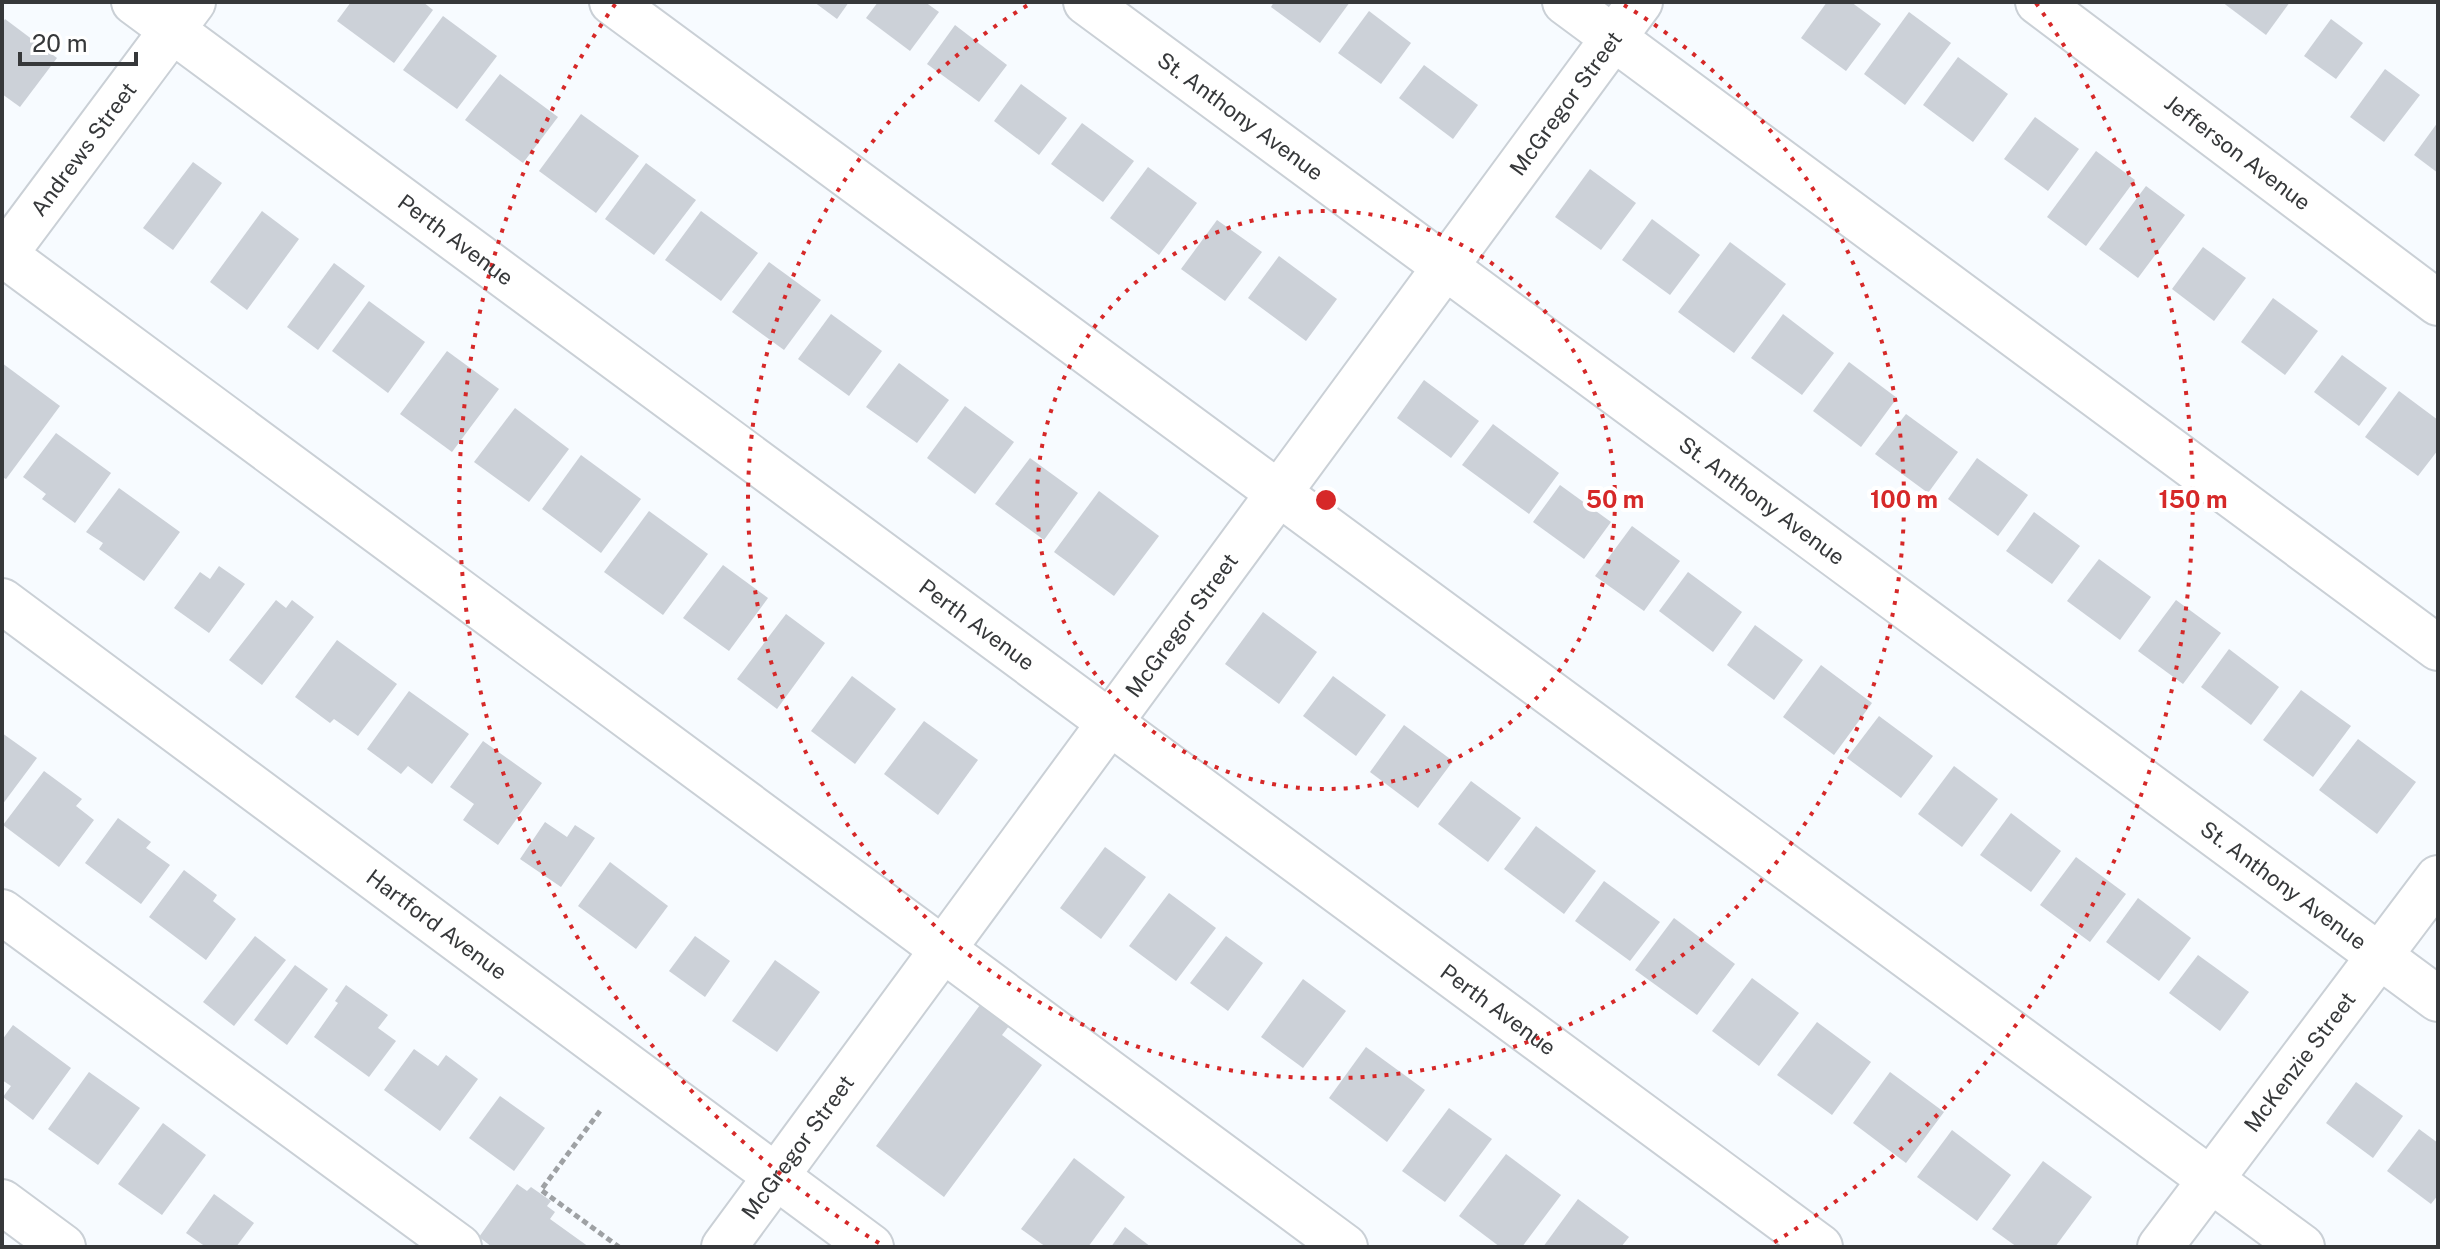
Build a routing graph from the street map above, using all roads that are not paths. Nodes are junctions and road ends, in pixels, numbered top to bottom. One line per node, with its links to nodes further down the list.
1 (134, 2): 7 (street, Perth Avenue)
2 (612, 2): 12 (street)
3 (1086, 2): 10 (street, St. Anthony Avenue)
4 (1565, 2): 8 (street)
5 (1640, 2): 8 (street, McGregor Street)
6 (2038, 2): 11 (street, Jefferson Avenue)
7 (183, 16): 9 (street, Andrews Street); 15 (street, Perth Avenue)
8 (1613, 38): 10 (street, McGregor Street); 14 (street)
9 (3, 256): 18 (street)
10 (1444, 269): 12 (street, McGregor Street); 19 (street, St. Anthony Avenue)
11 (2438, 303)
12 (1279, 494): 15 (street, McGregor Street); 22 (street)
13 (2, 601): 21 (street, Hartford Avenue)
14 (2438, 648)
15 (1110, 723): 18 (street, McGregor Street); 29 (street, Perth Avenue)
16 (2438, 878): 19 (street, McKenzie Street)
17 (2, 912): 25 (street)
18 (942, 949): 21 (street, McGregor Street); 28 (street)
19 (2381, 957): 20 (street, St. Anthony Avenue); 22 (street, McKenzie Street)
20 (2438, 999)
21 (777, 1176): 26 (street, McGregor Street); 27 (street, Hartford Avenue)
22 (2211, 1179): 30 (street, McKenzie Street); 31 (street)
23 (2, 1202): 24 (street)
24 (63, 1247)
25 (459, 1247)
26 (724, 1247)
27 (871, 1247)
28 (1345, 1247)
29 (1820, 1247)
30 (2160, 1247)
31 (2302, 1247)

